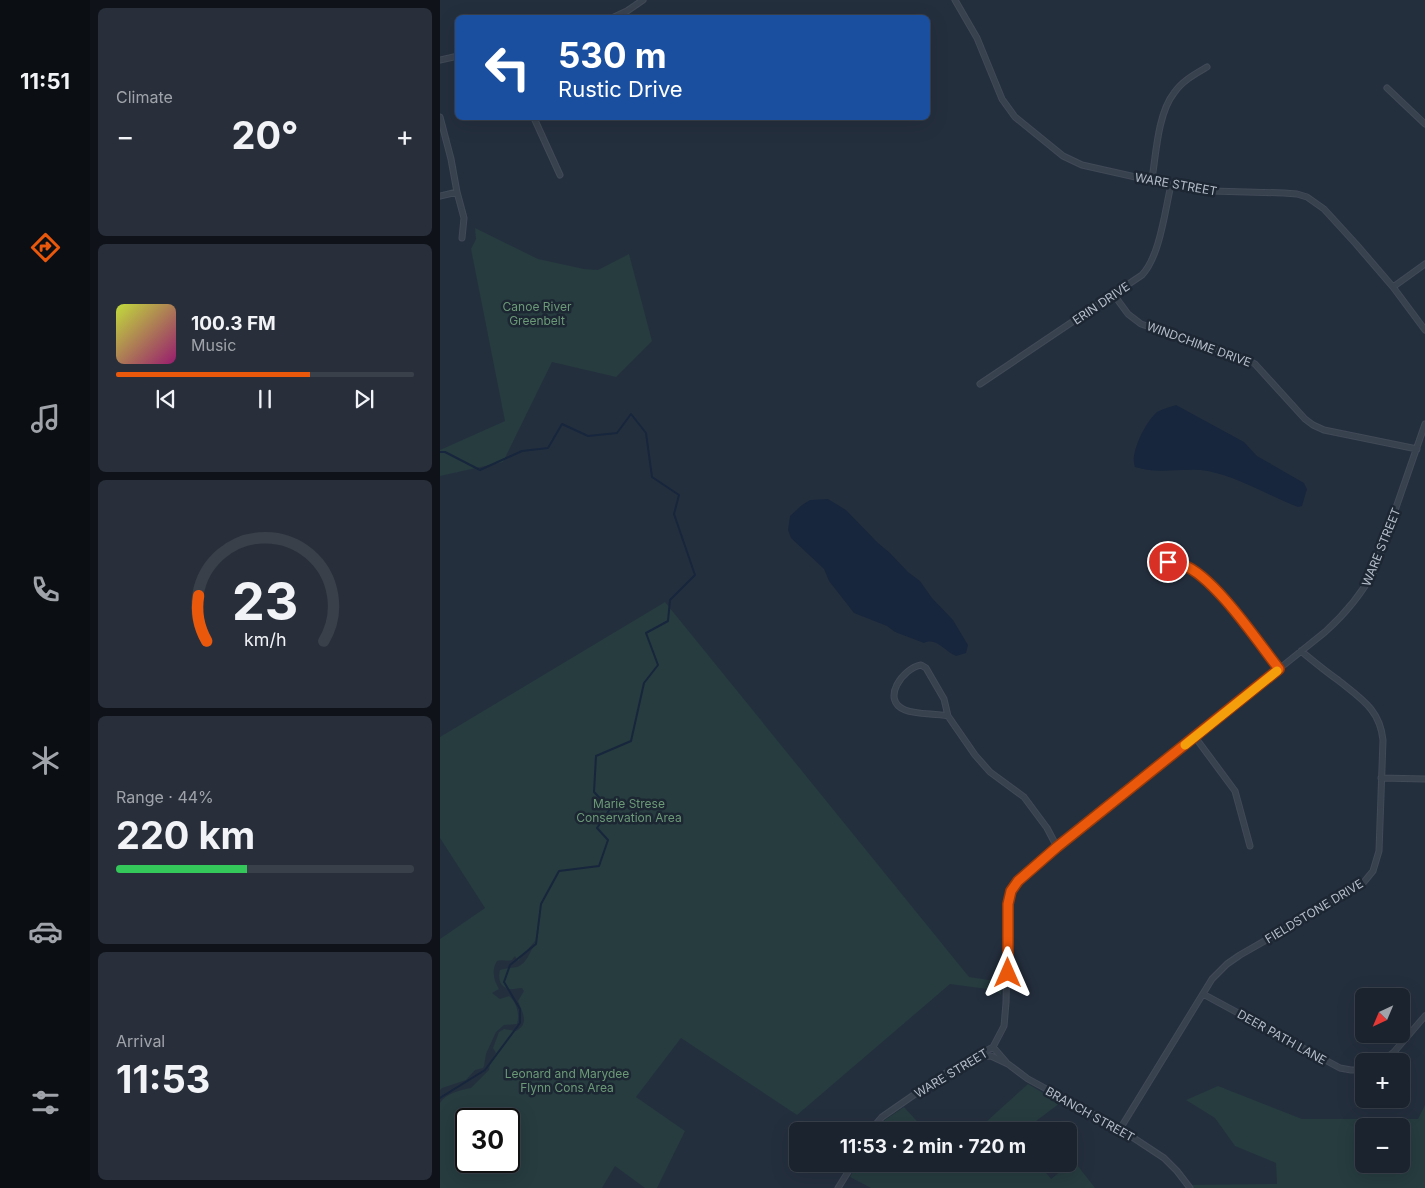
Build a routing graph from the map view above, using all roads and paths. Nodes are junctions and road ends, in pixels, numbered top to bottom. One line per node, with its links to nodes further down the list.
1 (643, 0): 3 (street)
2 (955, 0): 12 (street, WARE STREET)
3 (619, 15)
4 (455, 57): 5 (street)
5 (440, 60)
6 (1207, 67): 12 (street)
7 (1387, 88): 10 (street)
8 (440, 117): 14 (street)
9 (535, 120): 11 (street)
10 (1425, 124)
11 (560, 175)
12 (1152, 179): 13 (street, WARE STREET)
13 (1171, 185): 18 (street, WARE STREET); 19 (street, ERIN DRIVE)
14 (456, 192): 15 (street); 16 (street)
15 (440, 196)
16 (462, 238)
17 (1425, 264): 18 (street)
18 (1393, 287): 20 (street, WARE STREET)
19 (1114, 295): 21 (street, ERIN DRIVE); 23 (street, WINDCHIME DRIVE)
20 (1425, 330)
21 (980, 384)
22 (1425, 424): 23 (street, WARE STREET)
23 (1417, 449): 25 (street, WARE STREET)
24 (1168, 562): 26 (street)
25 (1301, 651): 26 (street, WARE STREET); 29 (street, FIELDSTONE DRIVE)
26 (1279, 669): 28 (street, WARE STREET)
27 (948, 716): 27 (street); 32 (street)
28 (1195, 737): 31 (street); 32 (street, WARE STREET)
29 (1381, 778): 30 (street); 33 (street, FIELDSTONE DRIVE)
30 (1425, 779)
31 (1250, 846)
32 (1057, 847): 35 (street, WARE STREET)
33 (1203, 994): 39 (street, DEER PATH LANE); 41 (street, FIELDSTONE DRIVE)
34 (1425, 1016): 36 (street)
35 (993, 1047): 37 (street, WARE STREET); 38 (street, BRANCH STREET)
36 (1393, 1053)
37 (976, 1058): 38 (street, BRANCH STREET); 40 (street, WARE STREET)
38 (1008, 1064): 41 (street, BRANCH STREET)
39 (1355, 1069)
40 (878, 1122)
41 (1120, 1128): 44 (street, BRANCH STREET)
42 (848, 1172): 43 (street)
43 (838, 1188)
44 (1190, 1188)

